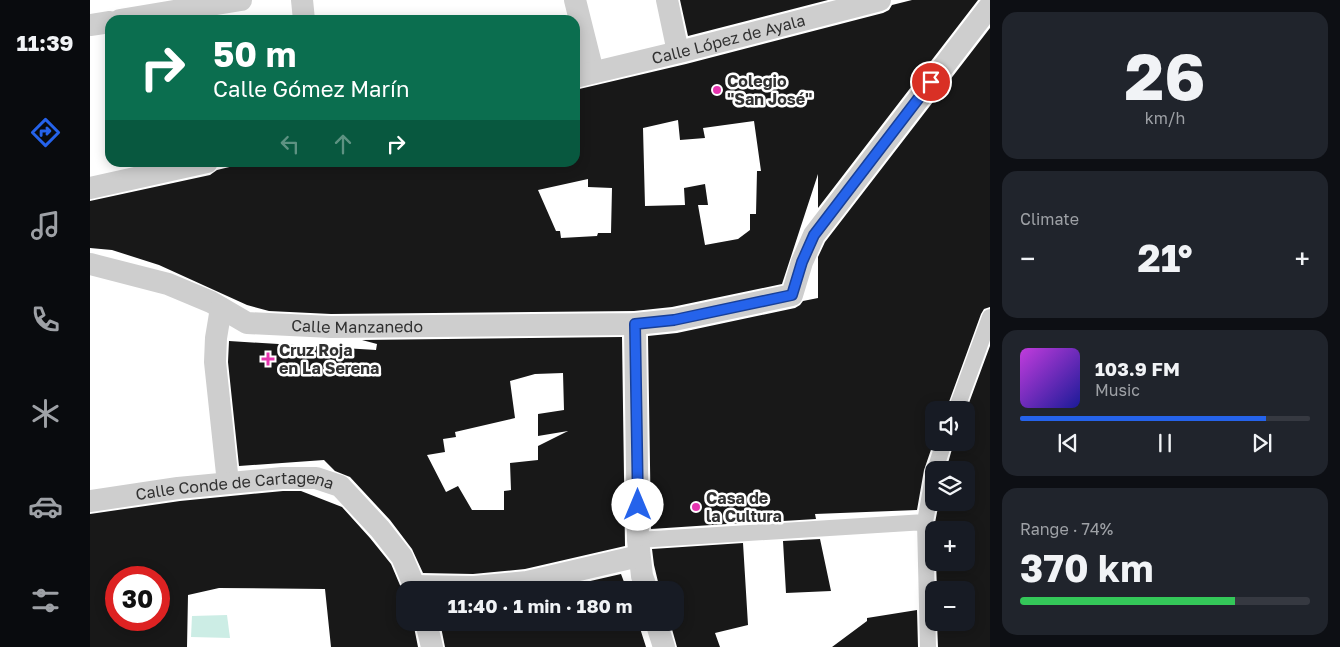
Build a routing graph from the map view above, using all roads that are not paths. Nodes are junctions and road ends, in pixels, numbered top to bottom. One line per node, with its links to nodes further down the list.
1 (240, 0): 7 (street)
2 (302, 0): 8 (street)
3 (576, 0): 9 (street)
4 (667, 0): 13 (street)
5 (880, 0): 13 (street, Calle López de Ayala)
6 (990, 6): 20 (street, Calle Manzanedo)
7 (150, 15)
8 (304, 15)
9 (578, 15)
10 (105, 23): 11 (street)
11 (90, 25)
12 (580, 37): 14 (street)
13 (678, 52): 14 (street, Calle López de Ayala)
14 (584, 74)
15 (184, 167): 16 (street)
16 (90, 188)
17 (90, 264): 18 (street, Calle Manzanedo)
18 (221, 308): 20 (street, Calle Manzanedo); 22 (street)
19 (990, 317): 21 (street)
20 (635, 324): 25 (street)
21 (959, 401)
22 (228, 483): 23 (street, Calle Conde de Cartagena); 27 (street, Calle Conde de Cartagena)
23 (90, 501)
24 (925, 522): 25 (street)
25 (639, 548): 28 (street); 29 (street)
26 (926, 571): 34 (street)
27 (412, 581)
28 (530, 581)
29 (644, 581)
30 (428, 631): 32 (street)
31 (659, 631): 33 (street)
32 (432, 647)
33 (664, 647)
34 (928, 647)

